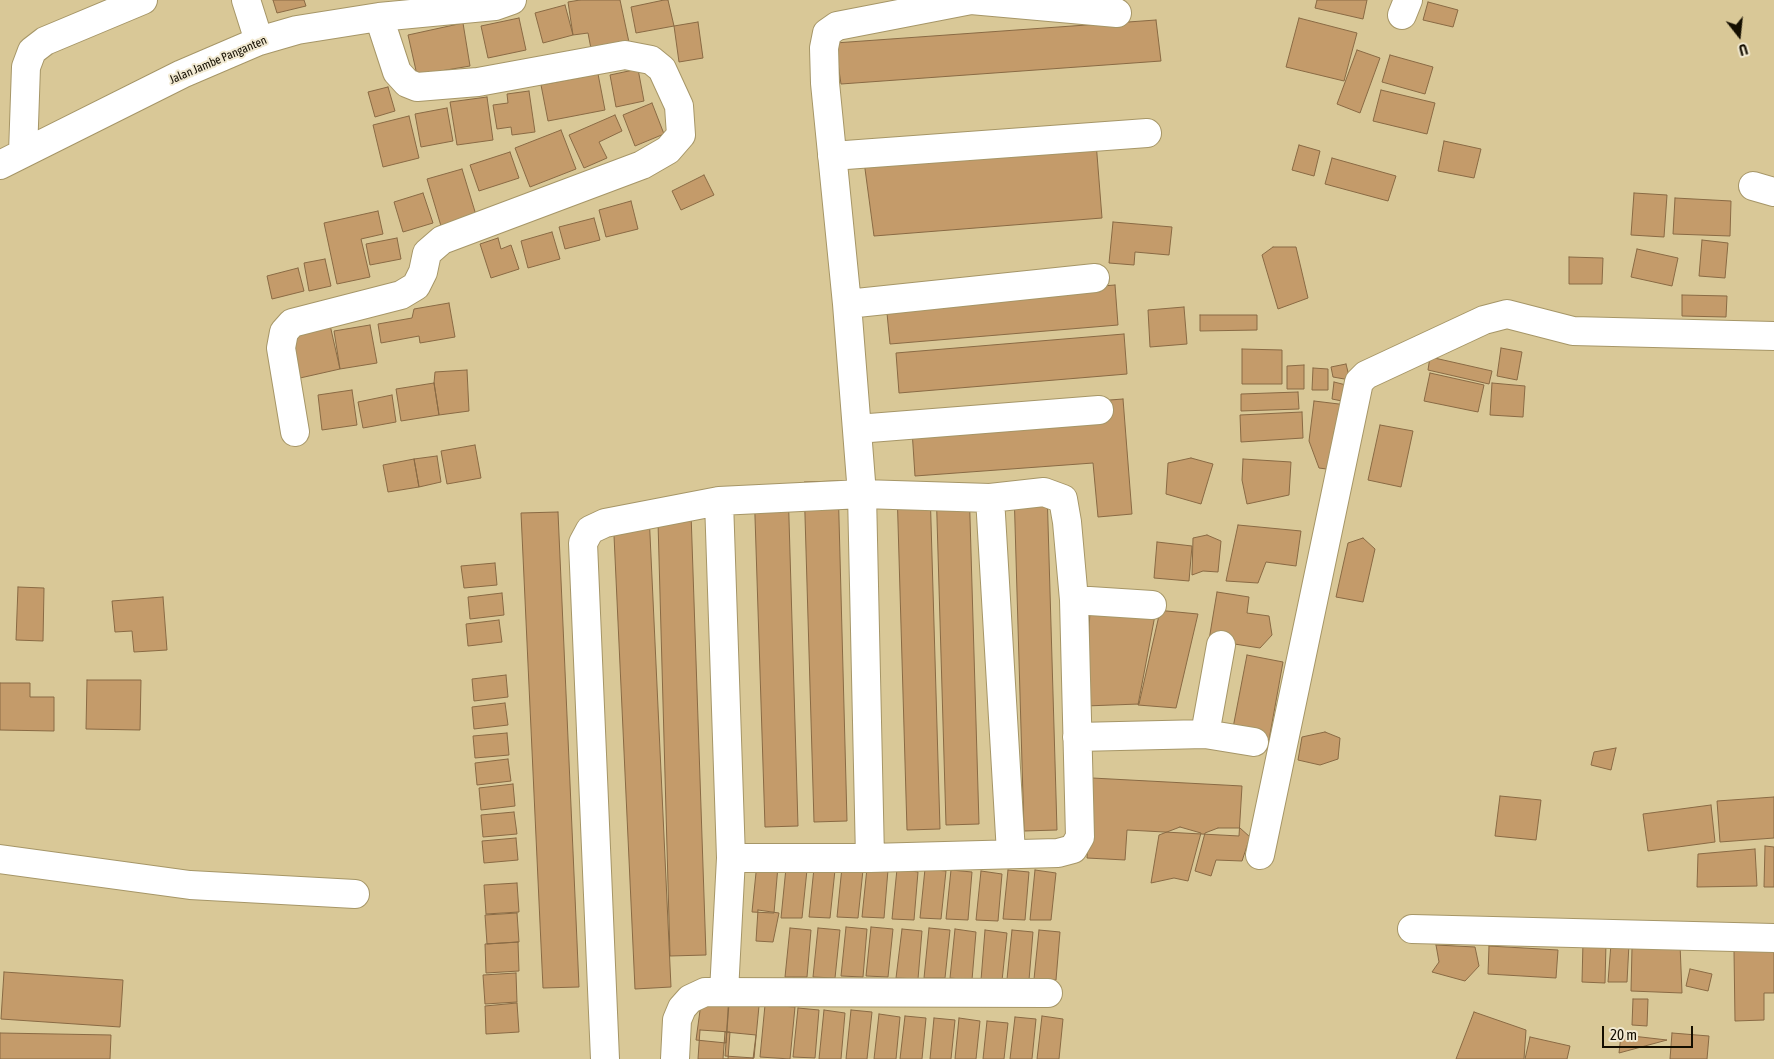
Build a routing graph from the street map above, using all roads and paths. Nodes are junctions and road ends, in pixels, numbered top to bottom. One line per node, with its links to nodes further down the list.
1 (143, 0): 10 (street)
2 (246, 0): 7 (street)
3 (512, 0): 6 (street, Jalan Jambe Panganten)
4 (971, 0): 5 (street); 9 (street)
5 (1117, 13)
6 (379, 17): 7 (street, Jalan Jambe Panganten); 16 (street)
7 (259, 41): 10 (street, Jalan Jambe Panganten)
8 (1147, 132): 9 (street)
9 (832, 156): 12 (street)
10 (12, 159)
11 (1095, 278): 12 (street)
12 (847, 304): 15 (street)
13 (1774, 336): 27 (street)
14 (1098, 410): 15 (street)
15 (857, 429): 17 (street)
16 (295, 432)
17 (862, 494): 18 (street); 19 (street); 29 (street)
18 (990, 498): 20 (street); 26 (street)
19 (718, 500): 28 (street); 36 (street)
20 (1074, 600): 21 (street); 24 (street)
21 (1152, 605)
22 (1220, 645): 23 (street)
23 (1205, 734): 24 (street); 25 (street)
24 (1077, 737): 26 (street)
25 (1254, 742)
26 (1011, 853): 29 (street)
27 (1260, 855)
28 (731, 858): 29 (street); 34 (street)
29 (870, 858)
30 (0, 859): 31 (street)
31 (355, 894)
32 (1412, 929): 33 (street)
33 (1774, 938)
34 (724, 992): 35 (street); 37 (street)
35 (1048, 993)
36 (605, 1059)
37 (675, 1059)

